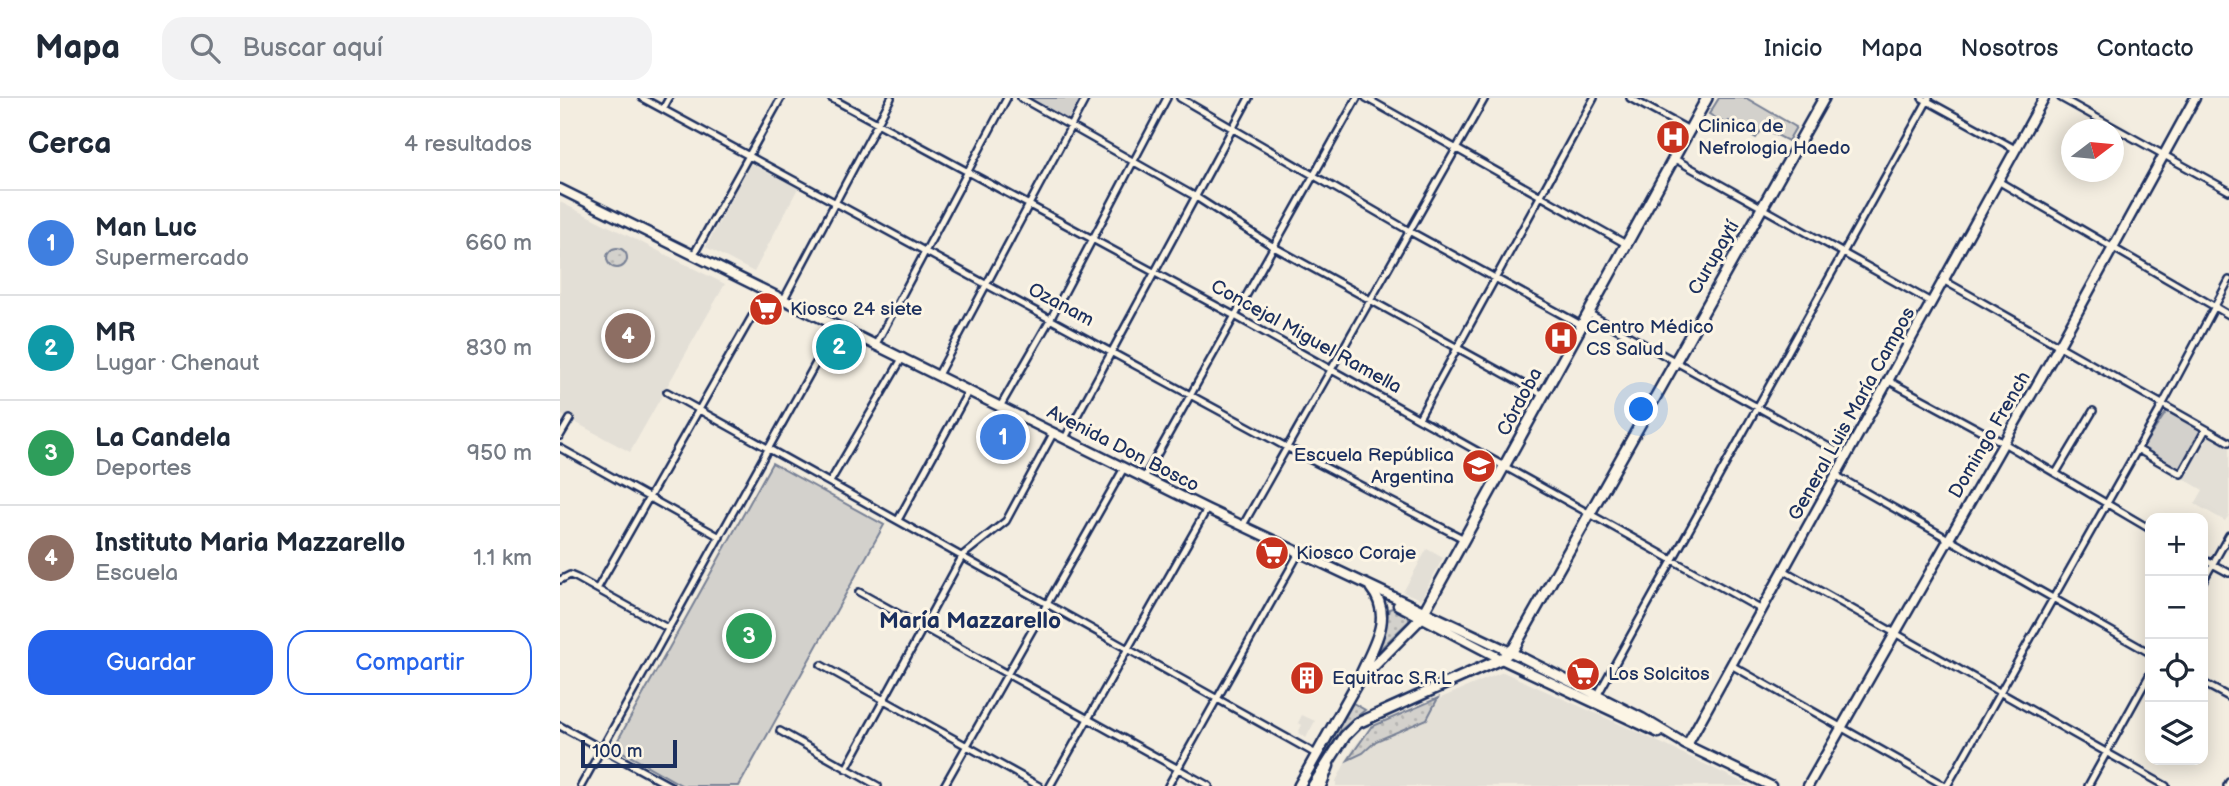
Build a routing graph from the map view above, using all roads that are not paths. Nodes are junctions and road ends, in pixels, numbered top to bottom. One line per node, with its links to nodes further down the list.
1 (642, 98): 23 (street, Ozanam)
2 (668, 98): 23 (street)
3 (781, 98): 31 (street)
4 (831, 98): 24 (street, Concejal Miguel Ramella)
5 (891, 98): 24 (street)
6 (1007, 98): 34 (street)
7 (1021, 98): 25 (street)
8 (1086, 98): 25 (street)
9 (1167, 98): 33 (street)
10 (1180, 98): 26 (street)
11 (1249, 98): 26 (street)
12 (1357, 98): 35 (street)
13 (1366, 98): 29 (street)
14 (1485, 98): 29 (street)
15 (1594, 98): 39 (street)
16 (1630, 98): 27 (street)
17 (1707, 98): 27 (main road, Córdoba)
18 (1824, 98): 43 (main road, Curupaytí)
19 (2044, 98): 28 (main road, General Luis María Campos)
20 (2061, 98): 30 (street)
21 (2195, 98): 30 (main road, Domingo French)
22 (1926, 99): 28 (street); 50 (street)
23 (663, 109): 31 (street, Ozanam)
24 (877, 123): 34 (street, Concejal Miguel Ramella); 41 (street)
25 (1071, 126): 33 (street); 42 (street)
26 (1234, 128): 35 (street); 40 (street)
27 (1689, 130): 32 (main road, Córdoba)
28 (2015, 149): 36 (main road, General Luis María Campos)
29 (1457, 150): 39 (street); 44 (street)
30 (2165, 154): 38 (street); 48 (main road, Domingo French)
31 (750, 155): 41 (street, Ozanam); 51 (street)
32 (1673, 158): 43 (street); 46 (main road, Córdoba)
33 (1133, 160): 40 (street); 45 (street)
34 (969, 170): 42 (street, Concejal Miguel Ramella); 49 (street)
35 (1314, 177): 44 (street); 47 (street)
36 (1998, 181): 48 (street); 54 (main road, General Luis María Campos)
37 (560, 189): 51 (main road, Avenida Don Bosco)
38 (2229, 191)
39 (1542, 196): 46 (street); 53 (street)
40 (1196, 197): 47 (street); 52 (street)
41 (835, 200): 49 (street, Ozanam); 58 (street)
42 (1029, 203): 45 (street, Concejal Miguel Ramella); 56 (street)
43 (1762, 209): 50 (street); 73 (main road, Curupaytí)
44 (1411, 232): 53 (street); 59 (street)
45 (1091, 239): 52 (street, Concejal Miguel Ramella); 65 (street)
46 (1626, 244): 62 (main road, Córdoba)
47 (1274, 247): 59 (street); 64 (street)
48 (2113, 247): 61 (street); 69 (main road, Domingo French)
49 (926, 249): 56 (street, Ozanam); 68 (street)
50 (1842, 253): 60 (street); 83 (street)
51 (694, 254): 57 (main road, Avenida Don Bosco)
52 (1154, 272): 64 (street, Concejal Miguel Ramella); 71 (street)
53 (1495, 278): 67 (street); 70 (street)
54 (1943, 280): 60 (main road, General Luis María Campos); 69 (street)
55 (2229, 280): 61 (street)
56 (987, 283): 65 (street, Ozanam); 75 (street)
57 (767, 290): 58 (main road, Avenida Don Bosco); 84 (street)
58 (784, 299): 66 (main road, Avenida Don Bosco)
59 (1372, 300): 70 (street); 74 (street)
60 (1931, 302): 76 (main road, General Luis María Campos)
61 (2215, 307): 63 (street); 81 (street)
62 (1588, 313): 67 (main road, Córdoba); 73 (street)
63 (2229, 315)
64 (1235, 316): 74 (street, Concejal Miguel Ramella); 79 (street)
65 (1051, 318): 71 (street, Ozanam); 82 (street)
66 (837, 325): 68 (main road, Avenida Don Bosco); 96 (street)
67 (1581, 325): 80 (main road, Córdoba)
68 (876, 344): 72 (main road, Avenida Don Bosco)
69 (2059, 346): 81 (street); 92 (main road, Domingo French)
70 (1456, 347): 80 (street); 86 (street)
71 (1112, 350): 79 (street, Ozanam); 91 (street)
72 (903, 357): 75 (main road, Avenida Don Bosco); 104 (street)
73 (1676, 360): 83 (street); 108 (main road, Curupaytí)
74 (1332, 370): 86 (street, Concejal Miguel Ramella); 95 (street)
75 (938, 374): 77 (main road, Avenida Don Bosco)
76 (1889, 381): 92 (street); 98 (main road, General Luis María Campos)
77 (969, 390): 82 (main road, Avenida Don Bosco); 109 (street)
78 (667, 392): 84 (street)
79 (1191, 394): 95 (street, Ozanam); 103 (street)
80 (1542, 396): 99 (main road, Córdoba)
81 (2162, 403): 88 (street); 97 (street)
82 (1001, 405): 89 (main road, Avenida Don Bosco)
83 (1758, 407): 98 (street); 118 (street)
84 (699, 410): 96 (street); 105 (street)
85 (2093, 411): 101 (street)
86 (1419, 418): 99 (street, Concejal Miguel Ramella)
87 (569, 419): 90 (street)
88 (2206, 429): 93 (street); 97 (street)
89 (1054, 432): 91 (main road, Avenida Don Bosco); 117 (street)
90 (560, 436)
91 (1065, 438): 100 (main road, Avenida Don Bosco)
92 (2002, 442): 101 (street); 115 (main road, Domingo French)
93 (2229, 442)
94 (560, 448): 105 (street)
95 (1288, 448): 110 (street); 114 (street, Ozanam)
96 (768, 449): 104 (street); 113 (street)
97 (2137, 449): 106 (street)
98 (1847, 457): 102 (main road, General Luis María Campos)
99 (1505, 466): 108 (street, Concejal Miguel Ramella); 114 (main road, Córdoba)
100 (1124, 468): 103 (main road, Avenida Don Bosco); 129 (street)
101 (2056, 473): 106 (street)
102 (1837, 476): 115 (street); 121 (main road, General Luis María Campos)
103 (1143, 478): 107 (main road, Avenida Don Bosco)
104 (830, 482): 109 (street)
105 (648, 498): 113 (street); 126 (street)
106 (2107, 504): 111 (street); 128 (street)
107 (1207, 509): 110 (main road, Avenida Don Bosco); 135 (street)
108 (1590, 514): 118 (street, Concejal Miguel Ramella); 137 (main road, Curupaytí)
109 (898, 520): 117 (street)
110 (1243, 525): 116 (main road, Avenida Don Bosco)
111 (2145, 526)
112 (2229, 535): 120 (street)
113 (720, 537): 132 (street)
114 (1464, 539): 131 (main road, Córdoba)
115 (1949, 540): 128 (street); 134 (main road, Domingo French)
116 (1299, 553): 125 (main road, Avenida Don Bosco); 147 (street)
117 (962, 555): 129 (street); 133 (street)
118 (1673, 559): 130 (street, Concejal Miguel Ramella); 146 (street)
119 (2208, 562): 120 (street)
120 (2213, 564): 122 (street); 123 (street)
121 (1785, 571): 130 (main road, General Luis María Campos); 134 (street)
122 (2229, 573)
123 (2206, 576)
124 (562, 578): 126 (street)
125 (1371, 588): 131 (main road, Avenida Don Bosco); 142 (main road)
126 (597, 589): 132 (street)
127 (859, 592): 133 (street)
128 (2054, 599): 136 (street); 145 (street)
129 (1047, 603): 135 (street); 141 (street)
130 (1762, 610): 140 (main road, General Luis María Campos)
131 (1422, 615): 137 (main road, Avenida Don Bosco); 138 (main road, Avenida Don Bosco); 142 (main road, Córdoba)
132 (669, 629): 156 (street)
133 (924, 629): 141 (street); 149 (street)
134 (1896, 631): 145 (street); 152 (main road, Domingo French)
135 (1128, 648): 147 (street); 150 (street)
136 (2145, 650)
137 (1510, 653): 138 (main road); 146 (main road, Avenida Don Bosco)
138 (1501, 659): 155 (main road, Avenida Don Bosco); 162 (main road)
139 (821, 665): 149 (street)
140 (1731, 665): 152 (street); 155 (main road, General Luis María Campos)
141 (1006, 674): 150 (street); 154 (street)
142 (1357, 683): 158 (main road)
143 (2145, 683): 157 (street)
144 (2208, 686): 148 (street)
145 (1999, 691): 157 (street); 173 (street)
146 (1597, 696): 155 (main road, Avenida Don Bosco)
147 (1218, 697): 158 (street); 160 (street)
148 (2229, 697)
149 (884, 699): 154 (street); 159 (street)
150 (1088, 719): 160 (street); 167 (street)
151 (560, 726): 156 (street)
152 (1842, 726): 172 (main road, Domingo French); 173 (street)
153 (780, 731): 159 (street)
154 (965, 745): 165 (street); 166 (street)
155 (1687, 745): 171 (main road, Avenida Don Bosco)
156 (601, 747): 161 (street); 163 (street)
157 (2106, 752): 174 (street); 175 (street)
158 (1317, 754): 170 (main road)
159 (846, 769): 164 (street)
160 (1178, 769): 168 (street); 169 (street)
161 (666, 785)
162 (1320, 785)
163 (581, 786)
164 (878, 786)
165 (944, 786)
166 (1040, 786)
167 (1050, 786)
168 (1168, 786)
169 (1209, 786)
170 (1296, 786)
171 (1771, 786)
172 (1808, 786)
173 (1946, 786)
174 (2088, 786)
175 (2166, 786)

